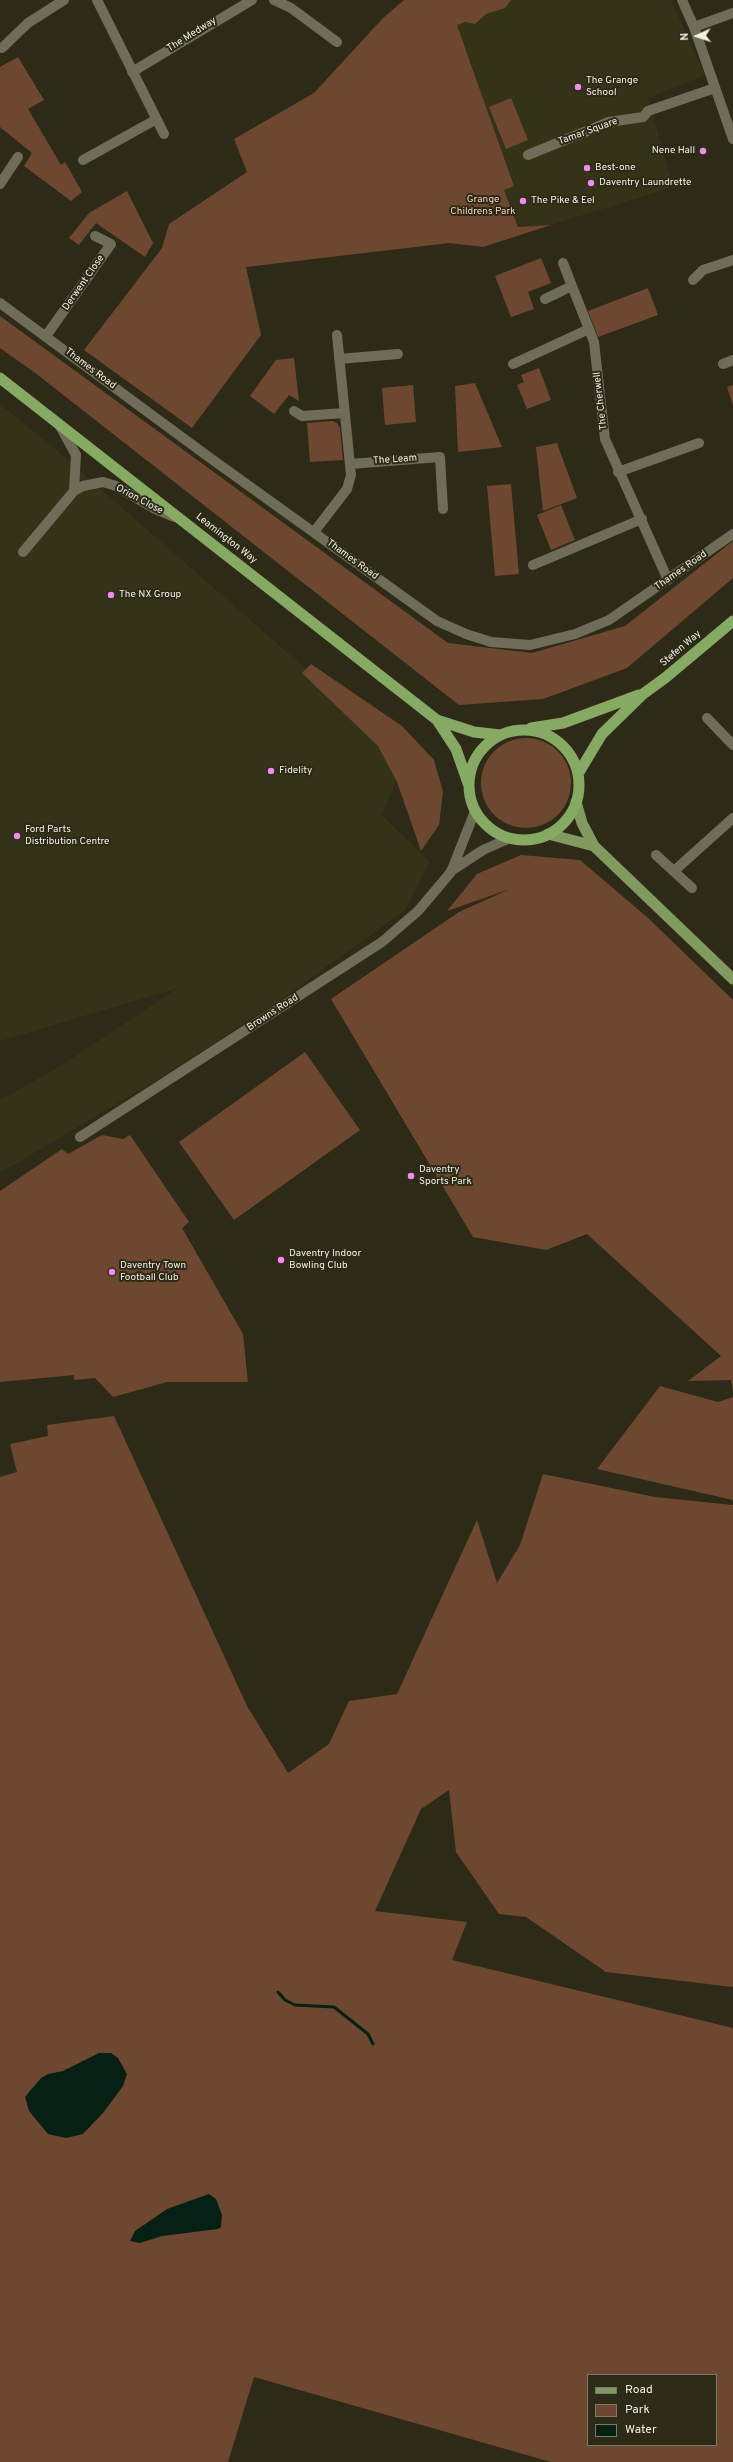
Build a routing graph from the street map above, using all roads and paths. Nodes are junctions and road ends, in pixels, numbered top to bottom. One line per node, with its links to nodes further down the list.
1 (64, 0): 9 (street)
2 (97, 0): 10 (street)
3 (252, 0): 10 (street, The Medway)
4 (274, 0): 8 (street)
5 (682, 0): 7 (street)
6 (733, 13): 7 (street)
7 (694, 27): 11 (street)
8 (337, 42)
9 (2, 48)
10 (132, 72): 12 (street)
11 (715, 88): 14 (street); 15 (street, Tamar Square)
12 (155, 120): 13 (street); 17 (street)
13 (164, 134)
14 (733, 139)
15 (528, 155)
16 (18, 157): 18 (street)
17 (83, 160)
18 (1, 180)
19 (95, 236): 28 (street, Derwent Close)
20 (733, 260): 22 (street)
21 (563, 263): 23 (street, The Cherwell)
22 (693, 280)
23 (572, 286): 24 (street); 26 (street, The Cherwell)
24 (545, 299)
25 (0, 303): 28 (street, Thames Road)
26 (589, 329): 31 (street); 38 (street, The Cherwell)
27 (337, 335): 30 (street)
28 (46, 336): 43 (street, Thames Road)
29 (398, 354): 30 (street)
30 (339, 359): 34 (street)
31 (513, 364)
32 (0, 378): 35 (highway, Leamington Way)
33 (294, 411): 34 (street)
34 (344, 413): 37 (street)
35 (59, 424): 39 (street); 42 (highway, Leamington Way)
36 (699, 443): 38 (street)
37 (350, 464): 40 (street, The Leam); 43 (street)
38 (618, 472): 41 (street, The Cherwell)
39 (74, 492): 42 (street, Orion Close); 45 (street, Orion Close)
40 (443, 509)
41 (642, 519): 46 (street); 47 (street, The Cherwell)
42 (182, 520): 51 (highway, Leamington Way)
43 (314, 532): 47 (street, Thames Road)
44 (733, 534): 47 (street, Thames Road)
45 (23, 552)
46 (533, 565)
47 (668, 580)
48 (733, 621): 49 (highway, Stefen Way)
49 (643, 694): 52 (highway); 55 (highway)
50 (707, 718): 54 (street)
51 (437, 720): 53 (highway, Leamington Way); 56 (highway, Leamington Way)
52 (525, 729): 53 (highway); 55 (highway)
53 (500, 735): 56 (highway)
54 (733, 745)
55 (578, 774): 57 (highway)
56 (469, 786): 58 (highway)
57 (576, 802): 60 (highway); 62 (main road)
58 (475, 811): 61 (highway); 65 (street, Browns Road)
59 (733, 818): 64 (street)
60 (548, 834): 61 (highway); 62 (main road)
61 (510, 838): 65 (street, Browns Road)
62 (594, 846): 67 (main road)
63 (656, 855): 64 (street)
64 (674, 871): 66 (street)
65 (451, 872): 68 (street, Browns Road)
66 (692, 888)
67 (733, 979)
68 (80, 1137)

